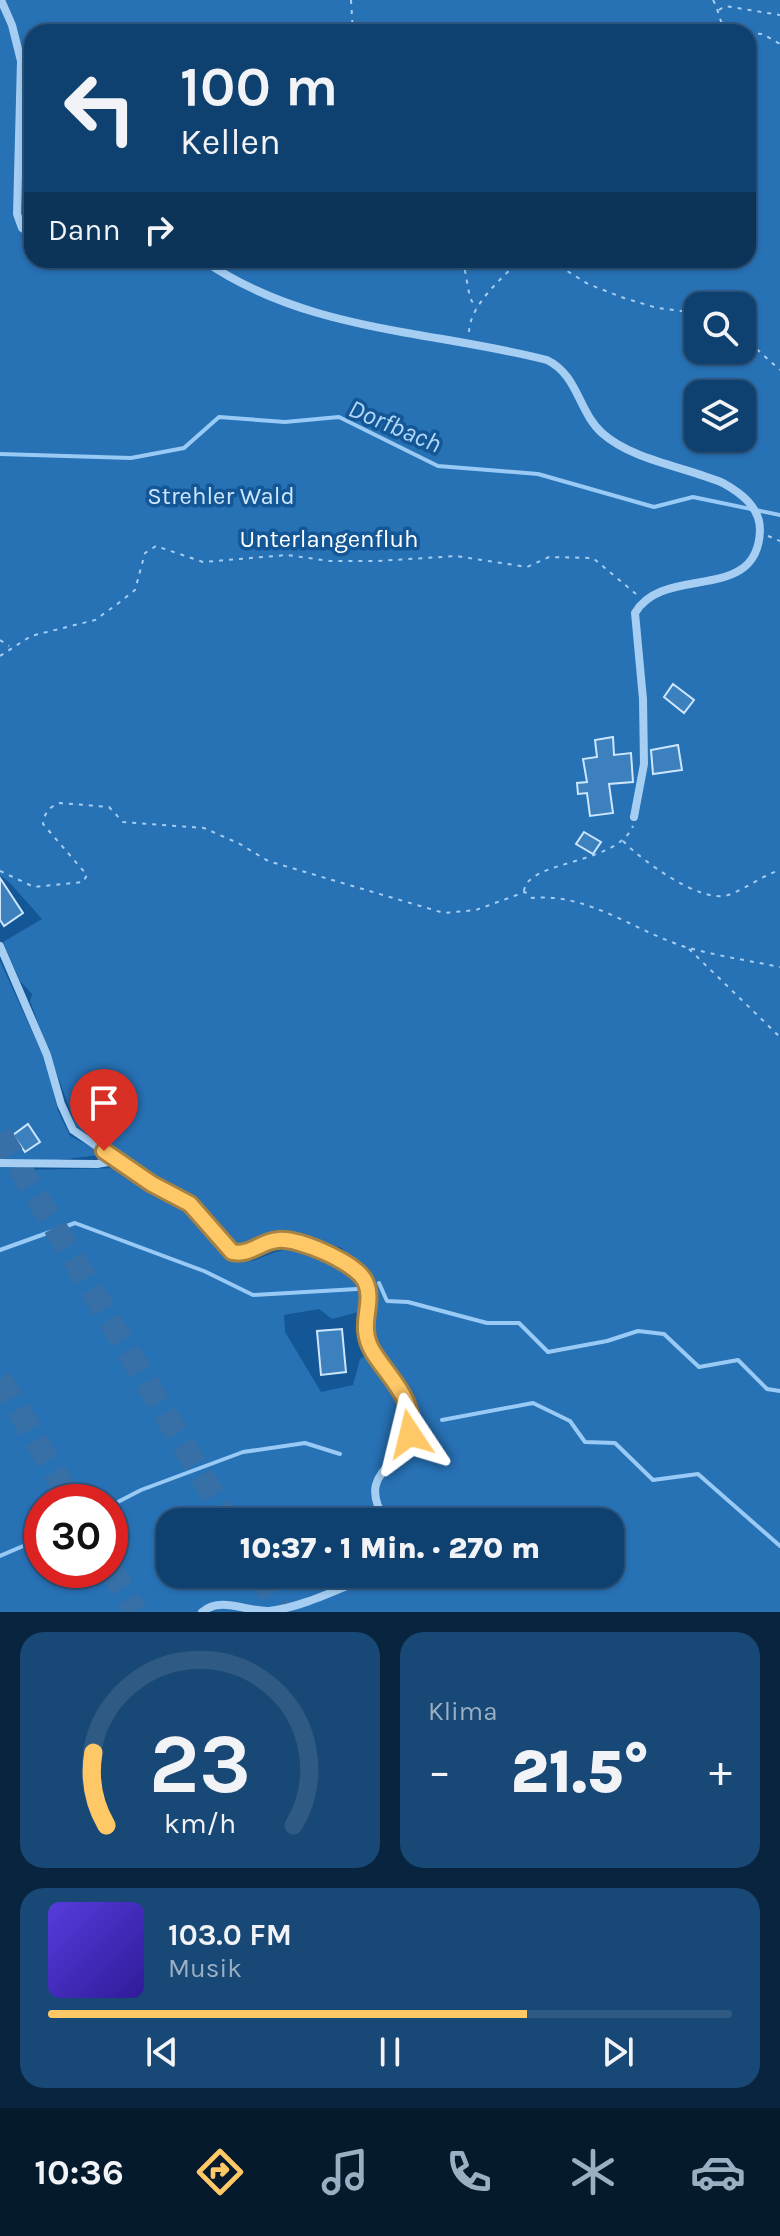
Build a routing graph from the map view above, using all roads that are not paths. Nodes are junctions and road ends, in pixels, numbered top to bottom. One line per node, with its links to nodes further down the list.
1 (1, 0): 2 (street)
2 (24, 229)
3 (215, 268): 4 (street)
4 (634, 817)
5 (0, 946): 6 (street)
6 (119, 1160): 7 (street); 8 (street)
7 (0, 1163)
8 (379, 1508)
9 (339, 1588): 10 (street)
10 (202, 1612)

